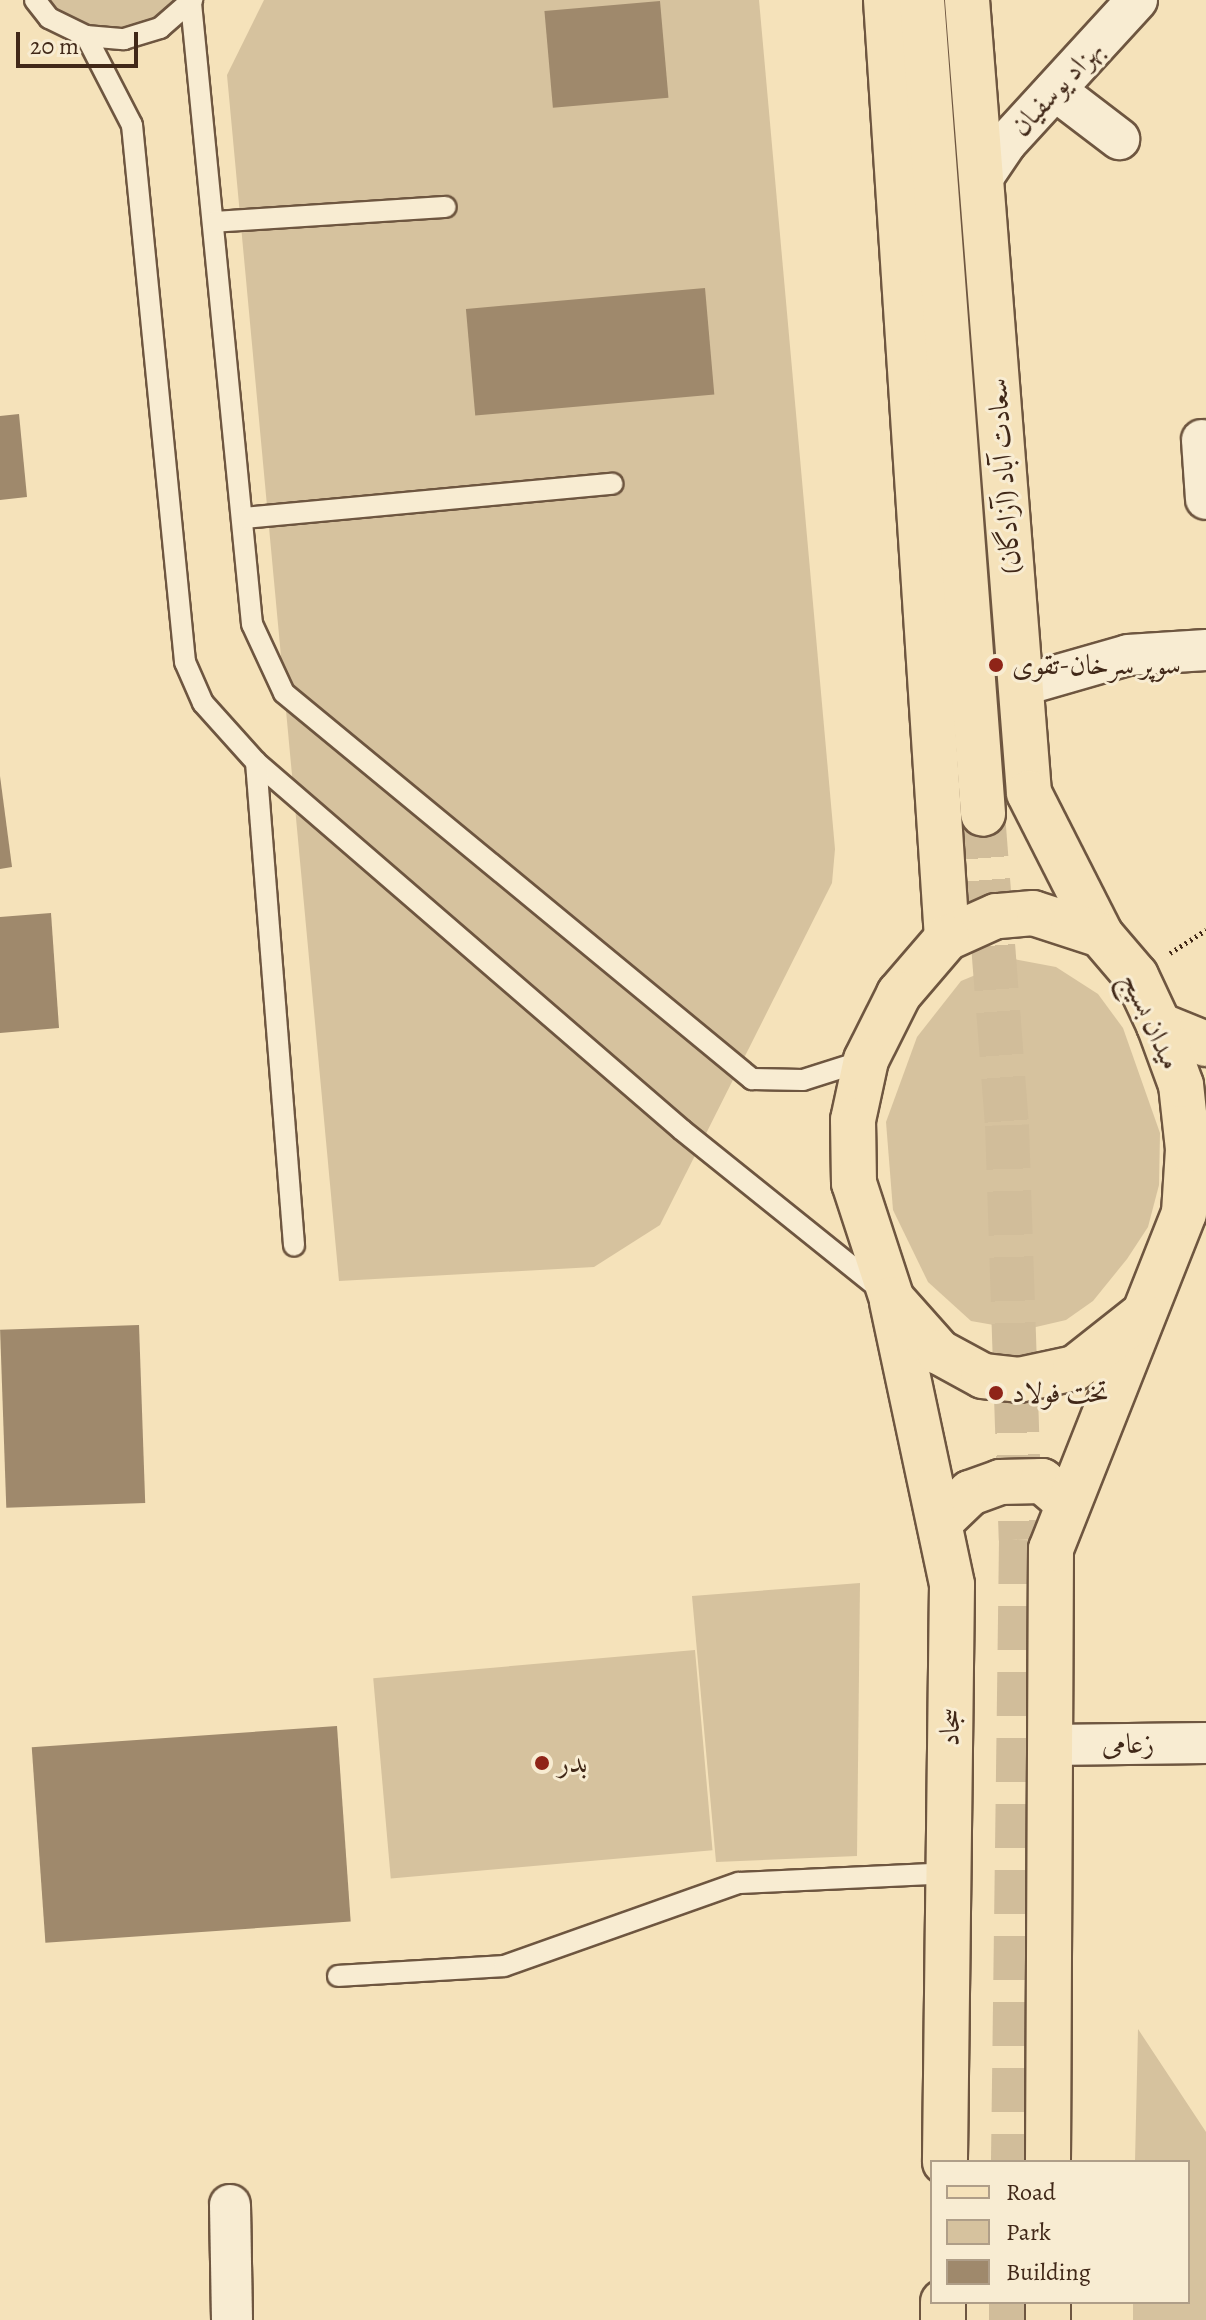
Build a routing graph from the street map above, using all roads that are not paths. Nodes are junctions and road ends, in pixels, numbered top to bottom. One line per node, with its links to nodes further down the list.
1 (35, 0): 7 (lane)
2 (886, 0): 22 (main road)
3 (922, 0): 20 (main road)
4 (967, 0): 10 (main road, سعادت آباد (آزادگان))
5 (1137, 0): 8 (street, بهزاد یوسفیان)
6 (192, 1): 7 (lane); 12 (lane)
7 (86, 36): 19 (lane)
8 (1055, 90): 9 (street); 10 (street, بهزاد یوسفیان)
9 (1119, 139)
10 (981, 180): 18 (main road, سعادت آباد (آزادگان))
11 (446, 207): 12 (lane)
12 (213, 222): 16 (lane)
13 (1202, 440): 15 (street)
14 (612, 484): 16 (lane)
15 (1206, 499)
16 (243, 518): 25 (lane)
17 (1206, 650): 18 (street)
18 (1020, 686): 21 (main road, سعادت آباد (آزادگان))
19 (256, 762): 27 (lane); 28 (lane)
20 (983, 814)
21 (1101, 935): 22 (main road, میدان بسیج); 23 (main road, میدان بسیج)
22 (947, 938): 25 (main road, میدان بسیج)
23 (1159, 1025): 24 (main road); 26 (main road, میدان بسیج)
24 (1206, 1044)
25 (866, 1060): 28 (main road, میدان بسیج)
26 (1195, 1206): 29 (main road, میدان بسیج)
27 (294, 1246)
28 (892, 1299): 29 (main road, میدان بسیج); 31 (main road, سجاد)
29 (1142, 1315): 30 (main road)
30 (1068, 1503): 31 (main road); 33 (main road)
31 (940, 1522): 34 (main road, سجاد)
32 (1206, 1743): 33 (street, زعامی)
33 (1050, 1745): 37 (main road)
34 (948, 1873): 35 (lane); 36 (main road, سجاد)
35 (338, 1976)
36 (945, 2160)
37 (1048, 2160)
38 (230, 2205): 39 (street)
39 (232, 2320)

